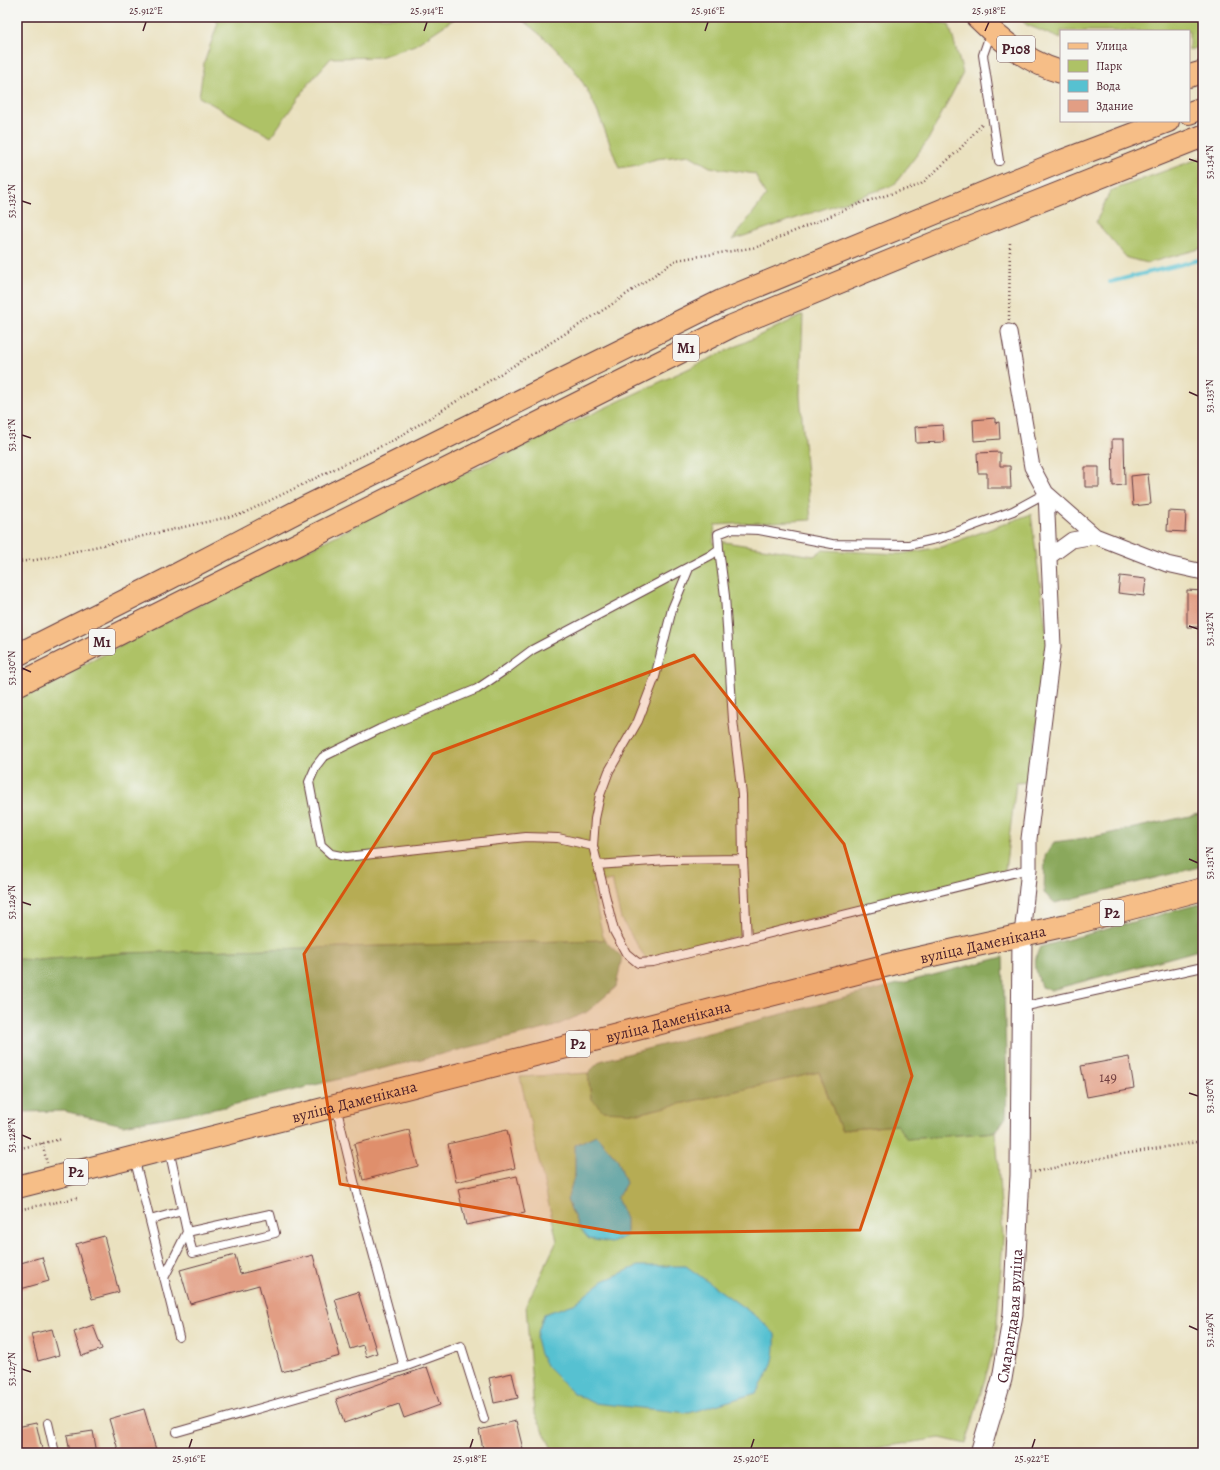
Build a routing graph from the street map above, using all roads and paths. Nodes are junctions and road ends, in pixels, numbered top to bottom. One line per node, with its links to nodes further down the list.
1 (985, 24): 2 (main road, Р108); 7 (lane)
2 (1060, 72)
3 (1203, 72): 4 (main road)
4 (1190, 76)
5 (1203, 108): 6 (main road)
6 (1190, 113)
7 (992, 114): 10 (lane); 17 (path)
8 (1165, 122): 20 (main road, М1)
9 (1203, 136): 21 (main road, М1)
10 (999, 161)
11 (1010, 240): 12 (path)
12 (1009, 332): 13 (street)
13 (1046, 493): 14 (street); 15 (lane); 16 (street)
14 (1095, 536): 16 (street); 19 (street)
15 (719, 550): 18 (lane); 23 (lane)
16 (1050, 556): 25 (street)
17 (17, 562)
18 (690, 566): 22 (lane); 22 (lane)
19 (1203, 572)
20 (17, 656)
21 (17, 685)
22 (592, 846): 24 (lane)
23 (743, 859): 24 (lane); 28 (lane)
24 (597, 865): 28 (lane)
25 (1029, 869): 27 (street); 28 (lane)
26 (1203, 889): 27 (main road, вуліца Даменікана / Р2)
27 (1022, 935): 30 (street, Смарагдавая вуліца); 31 (main road, вуліца Даменікана / Р2)
28 (747, 940)
29 (1203, 967): 30 (lane)
30 (1021, 1007): 37 (street, Смарагдавая вуліца)
31 (336, 1105): 34 (main road, вуліца Даменікана / Р2); 46 (lane)
32 (62, 1139): 35 (path)
33 (1203, 1141): 37 (path)
34 (169, 1148): 36 (main road, вуліца Даменікана / Р2); 41 (lane)
35 (17, 1151)
36 (134, 1157): 38 (main road, вуліца Даменікана / Р2); 42 (lane)
37 (1020, 1175): 51 (street, Смарагдавая вуліца)
38 (17, 1187)
39 (77, 1198): 40 (path)
40 (17, 1210)
41 (182, 1211): 42 (lane); 43 (lane)
42 (150, 1220): 44 (lane)
43 (187, 1232): 43 (lane); 44 (lane)
44 (164, 1278): 45 (lane)
45 (179, 1337)
46 (404, 1367): 47 (lane); 49 (lane)
47 (484, 1419)
48 (48, 1423): 50 (lane)
49 (177, 1432)
50 (55, 1453)
51 (980, 1453)

